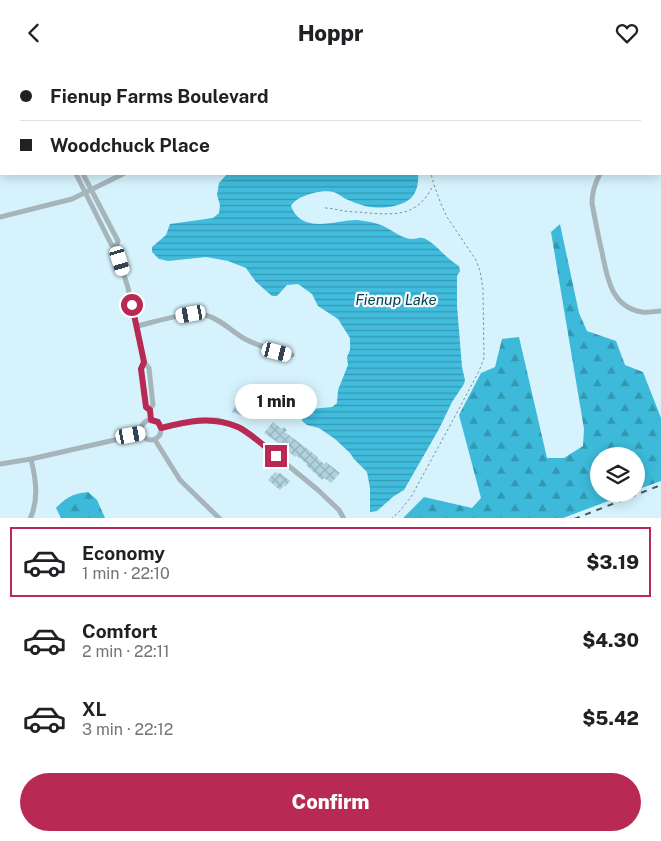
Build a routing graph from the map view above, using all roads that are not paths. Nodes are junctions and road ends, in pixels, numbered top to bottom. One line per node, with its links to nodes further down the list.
1 (76, 175): 6 (street)
2 (84, 175): 5 (street)
3 (121, 175): 5 (street)
4 (599, 175): 9 (street)
5 (92, 190): 6 (street); 8 (street)
6 (85, 193): 7 (street); 8 (street)
7 (0, 217)
8 (116, 247): 10 (street)
9 (661, 311)
10 (137, 326): 11 (street); 12 (street)
11 (292, 355)
12 (151, 420): 13 (street); 14 (street)
13 (161, 428): 15 (street); 20 (street)
14 (141, 434): 15 (street); 16 (street)
15 (155, 440): 19 (street)
16 (31, 459): 17 (street); 18 (street)
17 (0, 464)
18 (30, 518)
19 (219, 518)
20 (343, 518)

